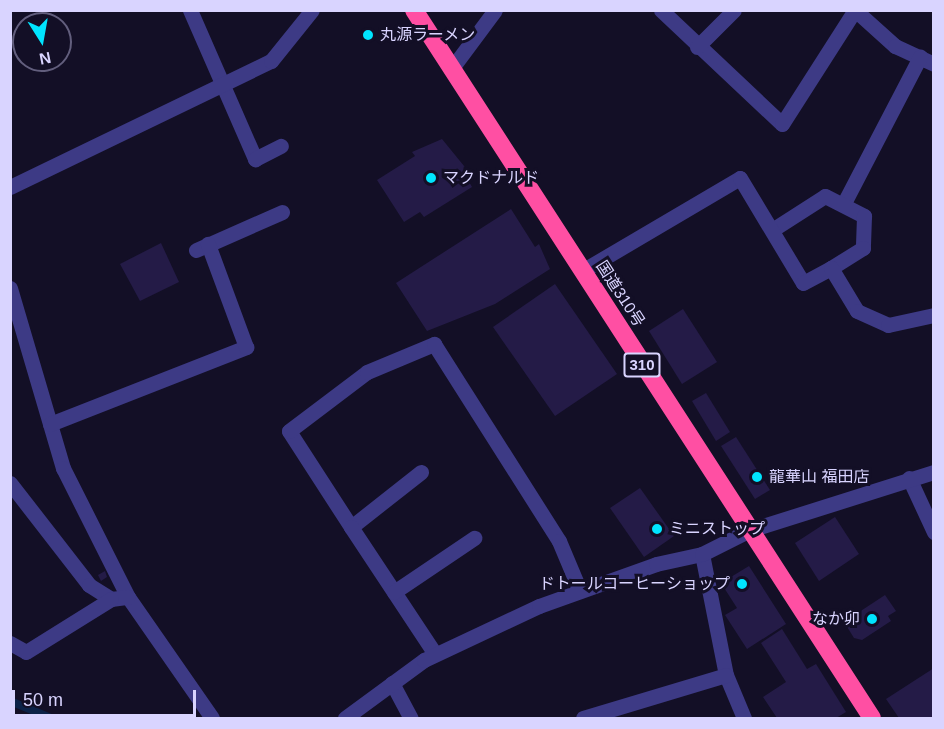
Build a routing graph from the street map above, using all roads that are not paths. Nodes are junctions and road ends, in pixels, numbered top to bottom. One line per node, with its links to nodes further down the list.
1 (190, 10): 11 (street)
2 (312, 10): 11 (street)
3 (414, 10): 10 (highway, 国道310号 / 310)
4 (495, 10): 10 (street)
5 (661, 10): 8 (street)
6 (734, 10): 8 (street)
7 (855, 10): 8 (street); 9 (street)
8 (697, 47)
9 (927, 60): 14 (street)
10 (452, 68): 18 (highway, 国道310号 / 310)
11 (224, 85): 12 (street); 13 (street)
12 (281, 146)
13 (10, 187)
14 (844, 203): 16 (street); 17 (street)
15 (282, 212): 21 (street)
16 (772, 230): 17 (street); 18 (street)
17 (831, 268): 20 (street)
18 (582, 271): 27 (highway, 国道310号 / 310)
19 (10, 288): 21 (street)
20 (933, 315)
21 (50, 424): 33 (street)
22 (421, 472): 26 (street)
23 (933, 472): 24 (street)
24 (909, 478): 27 (street); 28 (street)
25 (10, 483): 34 (street)
26 (351, 527): 31 (street); 32 (street)
27 (750, 530): 30 (street); 44 (highway, 国道310号 / 310)
28 (933, 532)
29 (474, 538): 32 (street)
30 (702, 554): 31 (street); 37 (street)
31 (580, 591): 36 (street)
32 (394, 592): 36 (street)
33 (128, 597): 34 (street); 39 (street)
34 (111, 599): 35 (street)
35 (10, 643)
36 (435, 654): 38 (street)
37 (726, 675): 42 (street); 43 (street)
38 (392, 683): 40 (street); 41 (street)
39 (212, 718)
40 (345, 718)
41 (411, 718)
42 (583, 718)
43 (744, 718)
44 (872, 718)

